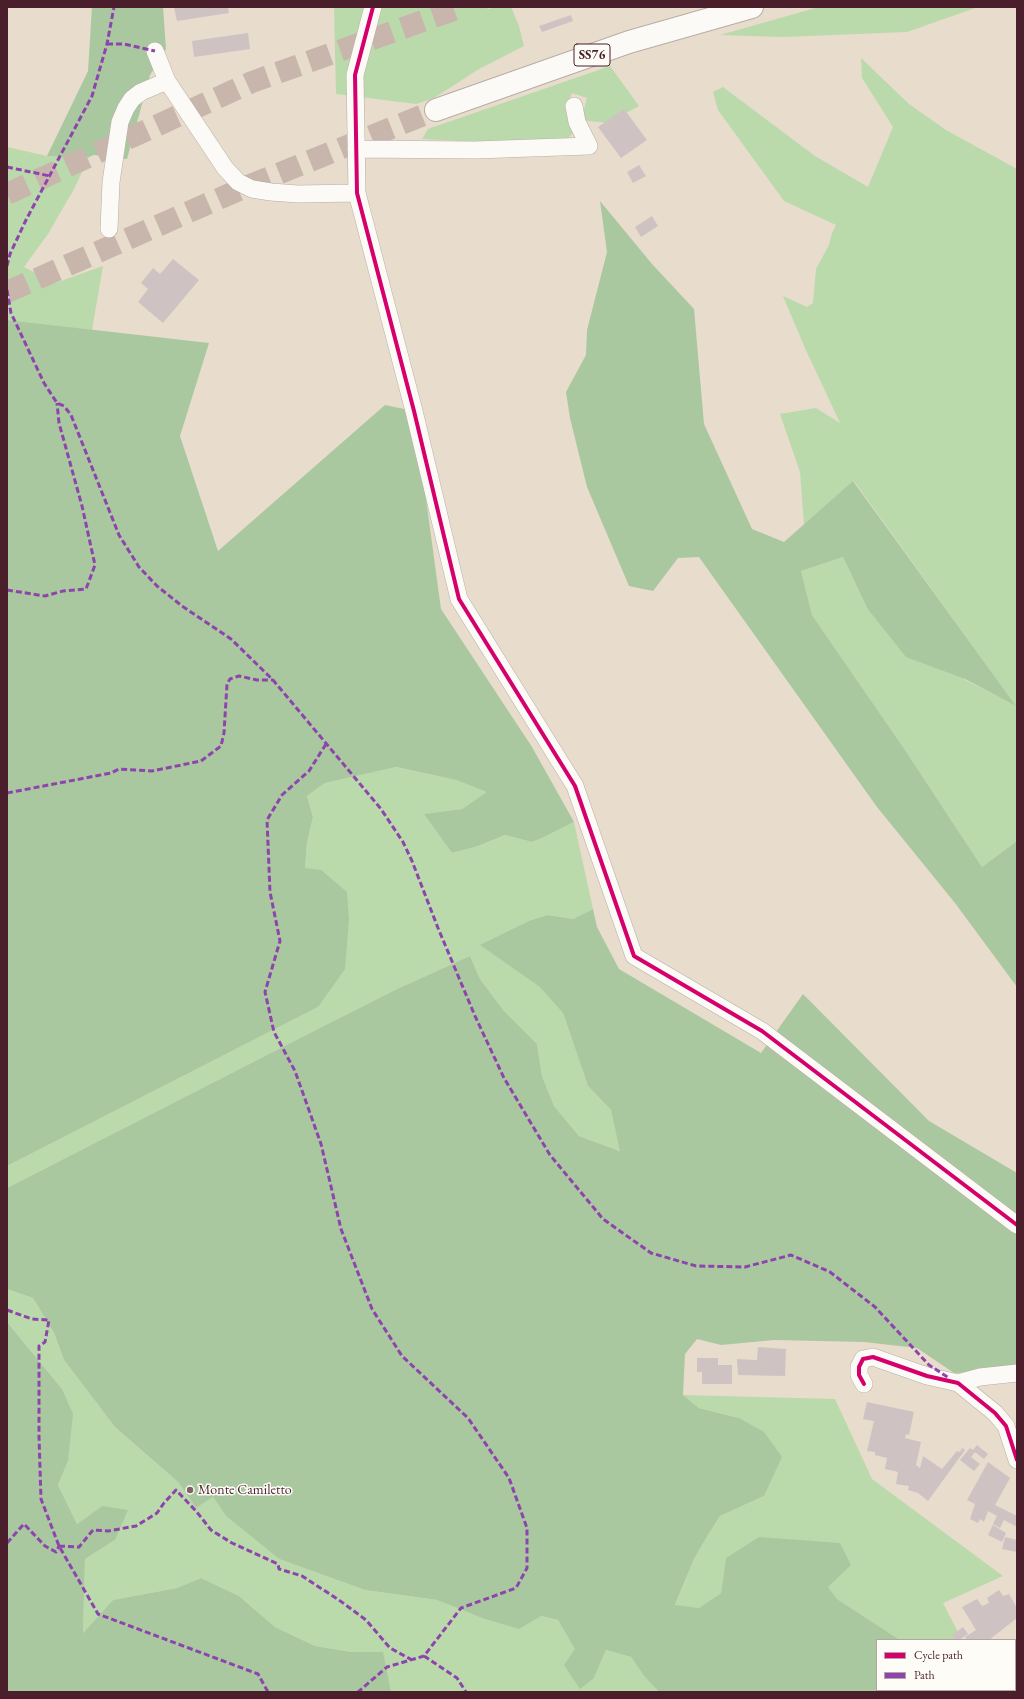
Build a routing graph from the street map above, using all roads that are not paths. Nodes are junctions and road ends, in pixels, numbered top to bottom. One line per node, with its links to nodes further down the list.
1 (373, 7): 7 (street)
2 (752, 7): 6 (highway, SS76)
3 (155, 50): 4 (street)
4 (167, 81): 8 (street); 9 (street)
5 (574, 106): 7 (street)
6 (436, 110)
7 (356, 149): 8 (street)
8 (357, 193): 10 (street)
9 (109, 229)
10 (1017, 1225)
11 (1017, 1373): 13 (street)
12 (864, 1384): 13 (street)
13 (958, 1384): 14 (street)
14 (1017, 1460)

